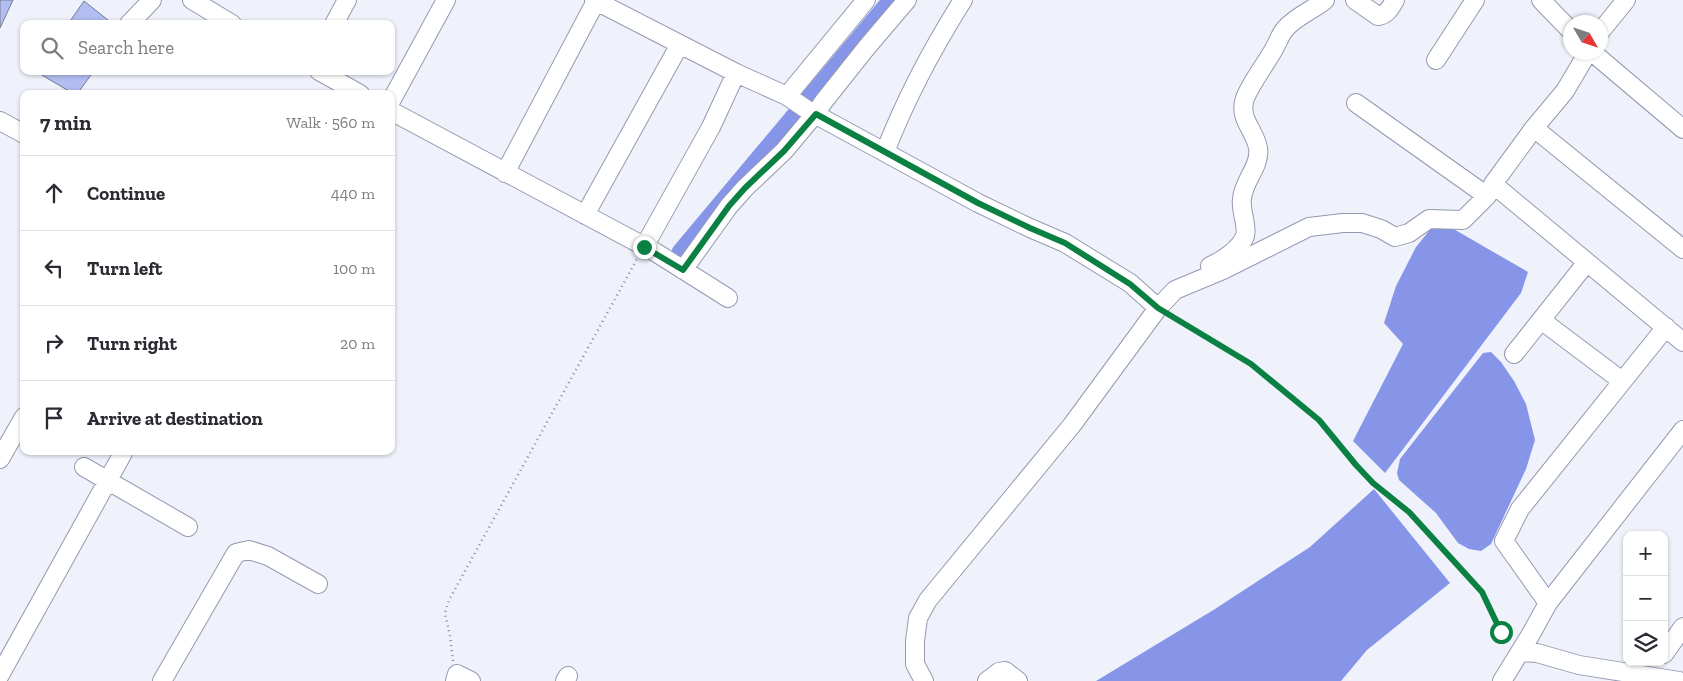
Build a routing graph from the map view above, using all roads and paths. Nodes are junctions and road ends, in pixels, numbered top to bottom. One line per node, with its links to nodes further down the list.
1 (152, 0): 15 (street)
2 (192, 0): 16 (street)
3 (347, 0): 17 (street)
4 (446, 0): 27 (street)
5 (595, 0): 20 (street); 36 (street)
6 (866, 0): 29 (street)
7 (907, 0): 29 (street)
8 (963, 0): 35 (street)
9 (1325, 0): 43 (street)
10 (1355, 0): 11 (street)
11 (1395, 0)
12 (1475, 0): 21 (street)
13 (1541, 0): 19 (street)
14 (1626, 0): 18 (street)
15 (133, 20)
16 (225, 20)
17 (336, 20)
18 (1608, 22)
19 (1563, 23)
20 (680, 44): 24 (street); 38 (street)
21 (1436, 60)
22 (1583, 60): 32 (street)
23 (1601, 60): 33 (street)
24 (736, 73): 29 (street); 39 (street)
25 (326, 75): 26 (street)
26 (353, 90)
27 (395, 94)
28 (1356, 103): 37 (street)
29 (803, 106): 35 (street); 42 (street)
30 (395, 113): 36 (street)
31 (0, 121): 34 (street)
32 (1534, 128): 37 (street); 40 (street)
33 (1683, 129)
34 (20, 132)
35 (885, 152): 45 (street)
36 (505, 173): 38 (street)
37 (1490, 190): 41 (street); 43 (street)
38 (585, 215): 39 (street)
39 (644, 247): 42 (street); 65 (path)
40 (1683, 248)
41 (1587, 262): 46 (street); 47 (street)
42 (683, 270): 44 (street)
43 (1175, 290): 45 (street)
44 (728, 298)
45 (1158, 308): 62 (path); 67 (street)
46 (1541, 320): 49 (street); 50 (street)
47 (1666, 327): 48 (street); 50 (street)
48 (1683, 342)
49 (1514, 354)
50 (1622, 381): 59 (street)
51 (20, 424): 54 (street)
52 (1683, 430): 59 (street)
53 (122, 455): 56 (street)
54 (0, 459)
55 (84, 467): 56 (street)
56 (108, 481): 57 (street); 64 (street)
57 (188, 527)
58 (318, 584): 66 (street)
59 (1548, 603): 62 (street)
60 (1683, 628): 61 (street)
61 (1668, 649)
62 (1520, 652): 63 (street); 70 (street)
63 (1654, 669): 71 (street)
64 (0, 675)
65 (461, 678)
66 (162, 681)
67 (924, 681)
68 (988, 681): 69 (street)
69 (1018, 681)
70 (1502, 681)
71 (1679, 681)

